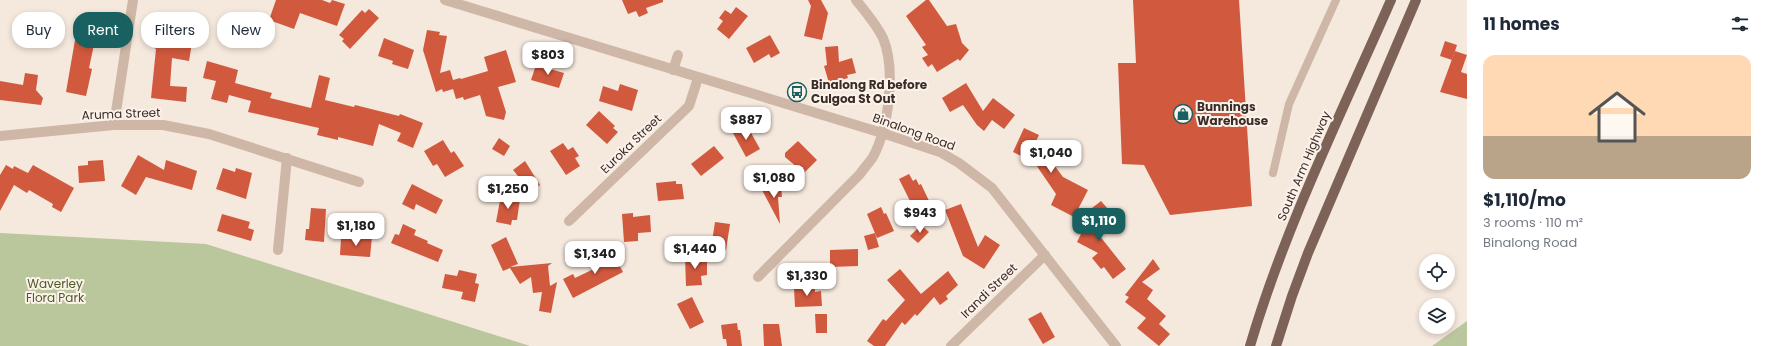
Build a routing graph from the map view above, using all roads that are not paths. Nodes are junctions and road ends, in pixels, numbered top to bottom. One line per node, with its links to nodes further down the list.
1 (133, 0): 10 (street)
2 (445, 0): 8 (street, Binalong Road)
3 (856, 0): 11 (street)
4 (1336, 0): 14 (lane)
5 (1390, 0): 22 (main road, South Arm Highway)
6 (1416, 0): 23 (main road)
7 (678, 55): 8 (street)
8 (673, 70): 9 (street, Binalong Road)
9 (698, 78): 11 (street, Binalong Road); 16 (street, Euroka Street)
10 (114, 125): 12 (street, Aruma Street); 13 (street, Aruma Street)
11 (882, 133): 18 (street, Binalong Road); 19 (street)
12 (0, 136)
13 (288, 158): 15 (street, Aruma Street); 17 (street)
14 (1273, 173)
15 (359, 182)
16 (569, 221)
17 (278, 250)
18 (1044, 255): 20 (street, Irandi Street); 21 (street, Binalong Road)
19 (758, 277)
20 (951, 346)
21 (1116, 346)
22 (1250, 346)
23 (1276, 346)

